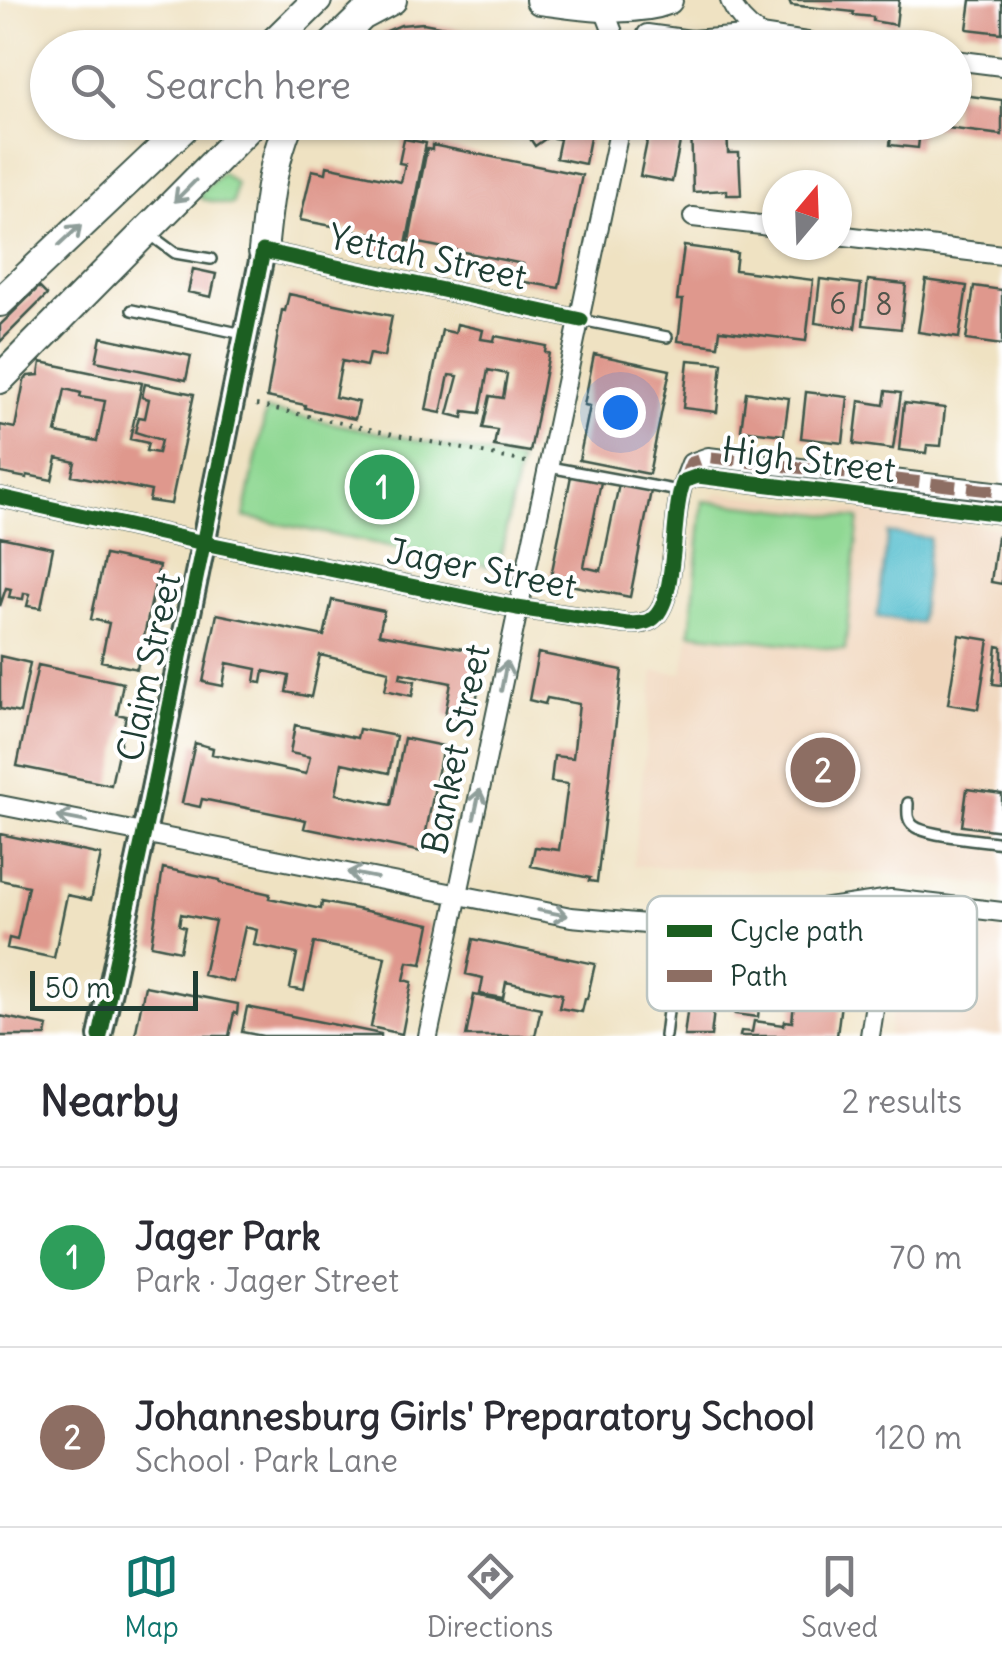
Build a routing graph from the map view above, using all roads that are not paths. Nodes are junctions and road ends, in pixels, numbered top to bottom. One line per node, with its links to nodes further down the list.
1 (318, 0): 7 (main road)
2 (392, 0): 8 (main road)
3 (540, 0): 6 (main road)
4 (730, 0): 11 (street)
5 (661, 2): 6 (main road); 10 (street)
6 (603, 7): 9 (street)
7 (287, 30)
8 (348, 30)
9 (612, 30)
10 (649, 30)
11 (752, 30)
12 (972, 62): 13 (street)
13 (1002, 66)
14 (171, 140): 25 (main road, one-way to 14)
15 (236, 140): 20 (main road, one-way to 20)
16 (282, 140): 22 (main road)
17 (617, 140): 27 (street, Banket Street)
18 (693, 217): 19 (street)
19 (762, 225)
20 (146, 231): 24 (lane); 30 (main road)
21 (852, 236): 23 (street)
22 (263, 251): 27 (street, Yettah Street); 28 (street, Claim Street)
23 (1002, 255)
24 (211, 259)
25 (0, 302)
26 (132, 310): 28 (lane)
27 (581, 320): 29 (lane); 31 (street, Banket Street)
28 (246, 334): 36 (street, Claim Street)
29 (668, 337)
30 (0, 379)
31 (548, 467): 32 (lane); 37 (street, Banket Street)
32 (681, 486): 33 (street); 35 (street, High Street); 38 (street, High Street)
33 (1002, 492)
34 (0, 496): 36 (street, Jager Street)
35 (1002, 514)
36 (204, 543): 37 (street, Jager Street); 41 (street, Claim Street)
37 (517, 608): 38 (street, Jager Street); 43 (street, Banket Street, one-way to 37)
38 (658, 613)
39 (908, 803): 42 (lane)
40 (0, 806): 41 (street, one-way to 40)
41 (144, 833): 43 (street, one-way to 41); 49 (street, Claim Street)
42 (1002, 843)
43 (458, 894): 46 (street, one-way to 46); 50 (street, Banket Street)
44 (977, 909): 45 (street)
45 (1002, 912)
46 (647, 923)
47 (668, 1011): 51 (lane)
48 (874, 1011): 52 (street)
49 (100, 1036)
50 (428, 1036)
51 (664, 1036)
52 (870, 1036)

